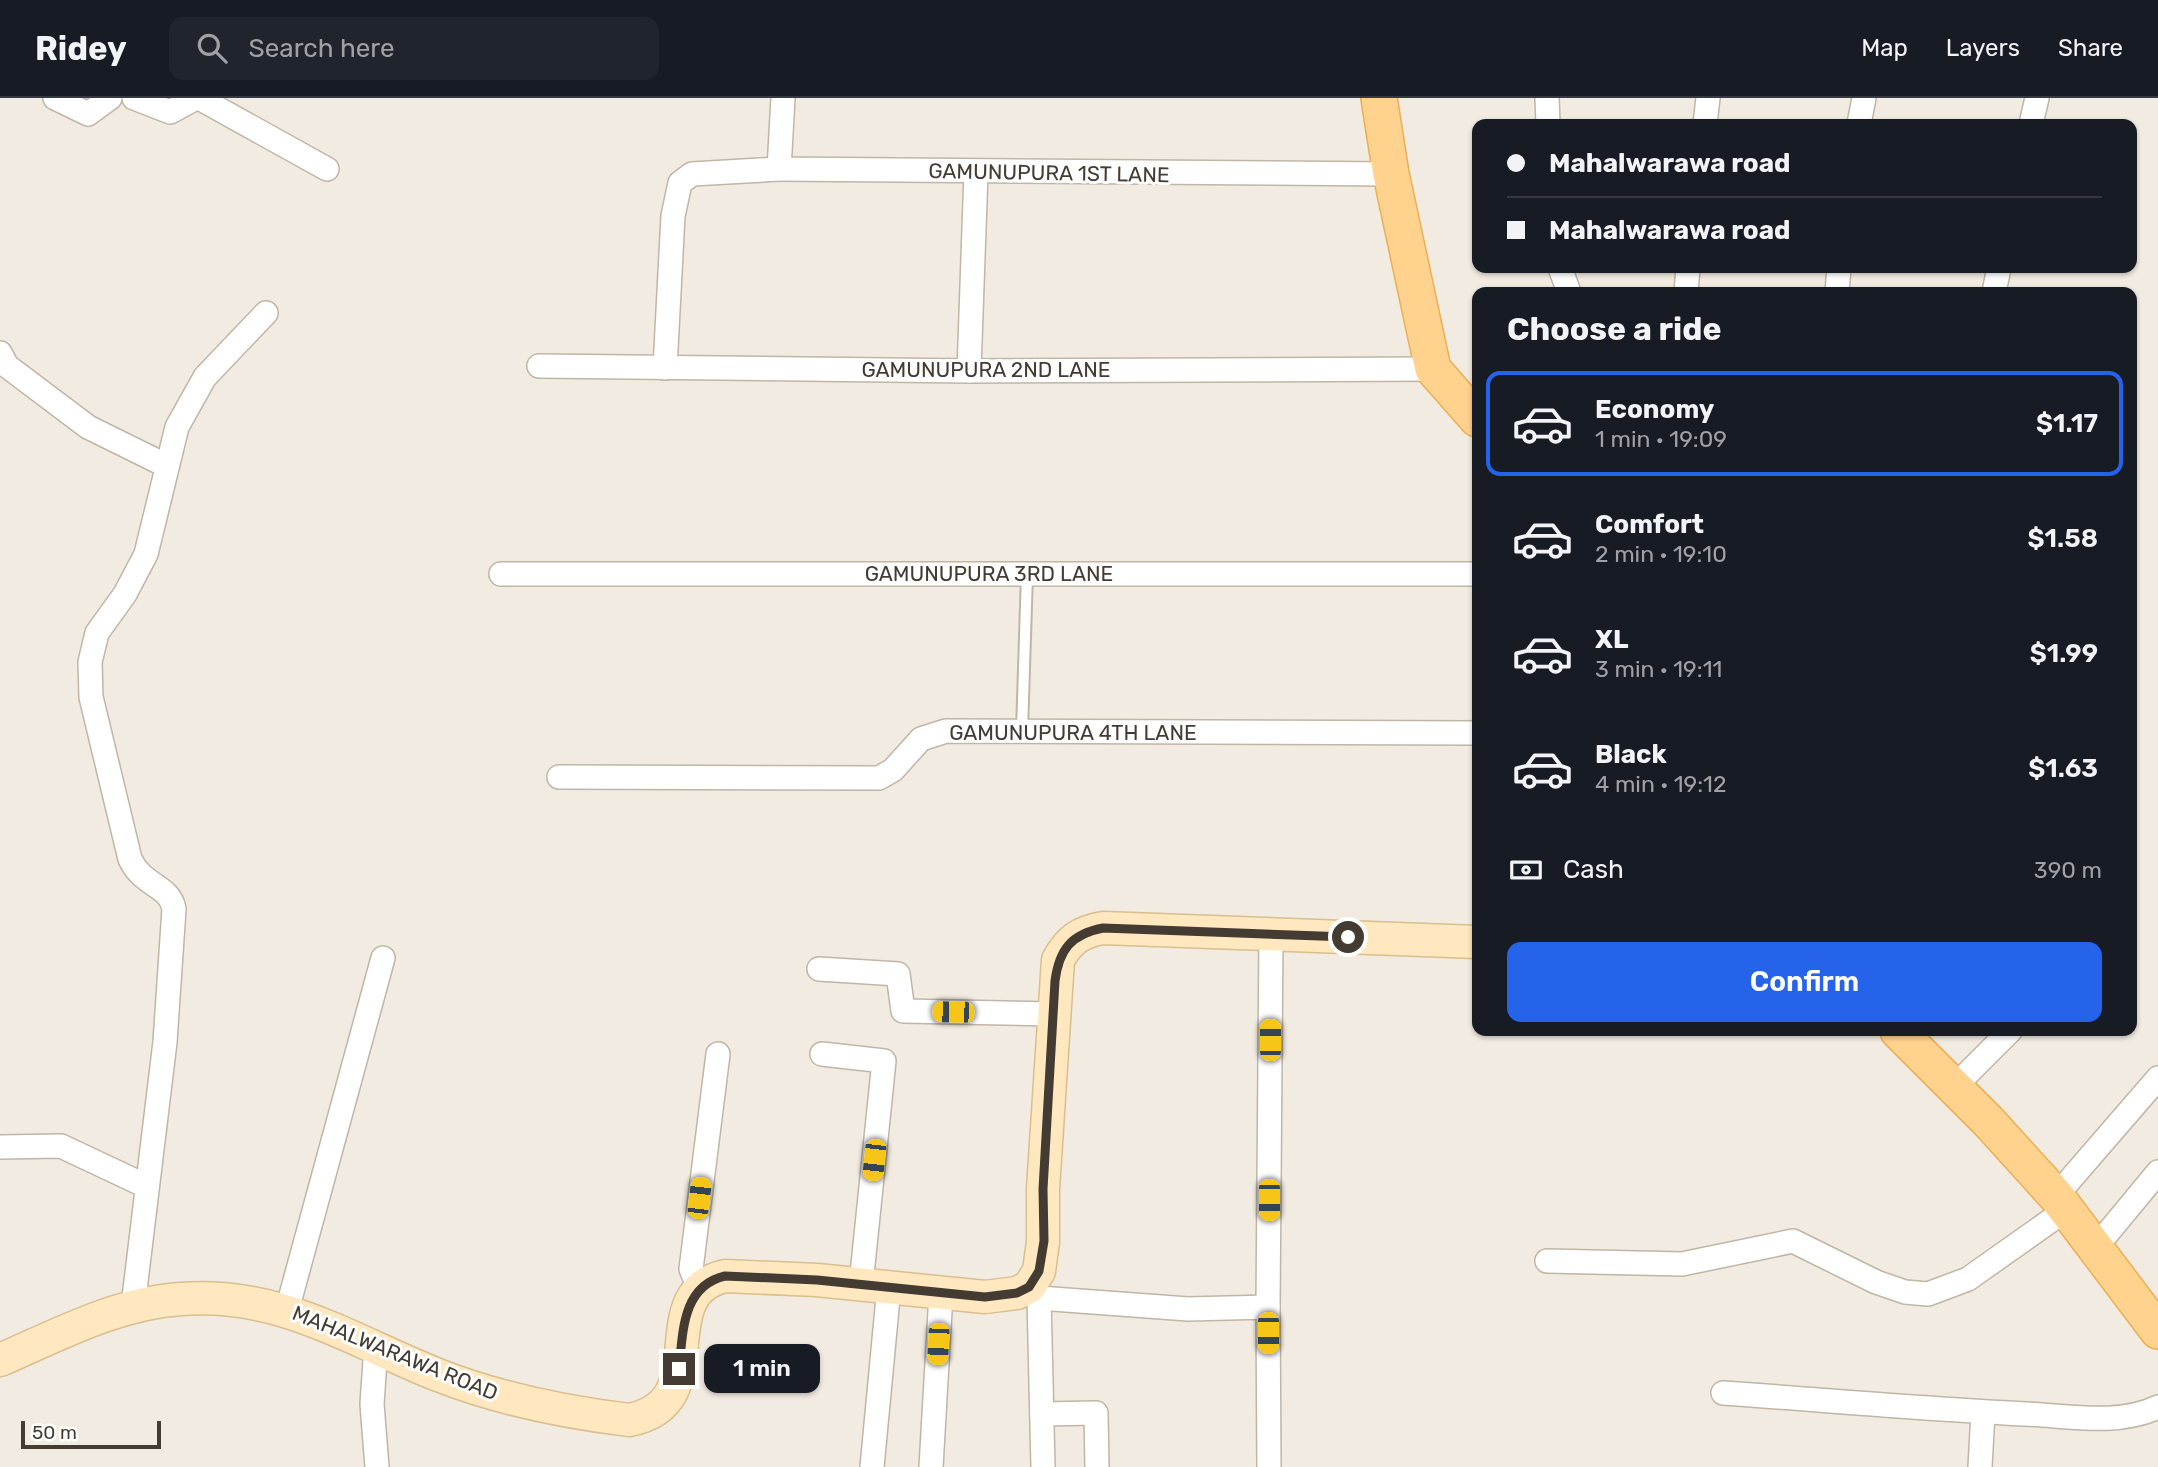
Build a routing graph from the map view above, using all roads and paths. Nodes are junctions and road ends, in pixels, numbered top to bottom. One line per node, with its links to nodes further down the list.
1 (55, 98): 2 (street)
2 (110, 98)
3 (134, 98): 4 (street)
4 (197, 98): 15 (street)
5 (782, 98): 16 (street)
6 (1379, 98): 18 (main road)
7 (1546, 98): 11 (street)
8 (1708, 98): 12 (street)
9 (1864, 98): 13 (street)
10 (2037, 98): 14 (street)
11 (1548, 119)
12 (1706, 119)
13 (1860, 119)
14 (2033, 119)
15 (327, 169)
16 (779, 169): 17 (street, GAMUNUPURA 1ST LANE); 22 (street, GAMUNUPURA 1ST LANE)
17 (976, 172): 18 (street, GAMUNUPURA 1ST LANE); 24 (street)
18 (1391, 174): 23 (main road)
19 (266, 313): 26 (street)
20 (2, 366): 26 (street)
21 (539, 366): 22 (street, GAMUNUPURA 2ND LANE)
22 (665, 368): 24 (street, GAMUNUPURA 2ND LANE)
23 (1433, 369): 24 (street, GAMUNUPURA 2ND LANE); 25 (main road)
24 (969, 371)
25 (1472, 413)
26 (167, 466): 46 (street)
27 (502, 574): 28 (street, GAMUNUPURA 3RD LANE)
28 (1027, 574): 29 (street, GAMUNUPURA 3RD LANE); 30 (lane)
29 (1472, 574)
30 (1022, 731): 31 (street, GAMUNUPURA 4TH LANE); 32 (street, GAMUNUPURA 4TH LANE)
31 (1472, 733)
32 (559, 778)
33 (1271, 934): 34 (street); 37 (street); 55 (street)
34 (1472, 942)
35 (383, 958): 56 (street)
36 (819, 969): 37 (street)
37 (1053, 1014): 52 (street)
38 (1903, 1036): 43 (main road)
39 (2005, 1036): 43 (street)
40 (718, 1054): 51 (street)
41 (822, 1054): 50 (street)
42 (2158, 1078): 47 (street)
43 (1954, 1087): 47 (main road)
44 (0, 1149): 46 (street)
45 (2158, 1172): 48 (street)
46 (146, 1186): 54 (street)
47 (2062, 1203): 48 (main road); 49 (street)
48 (2096, 1247): 57 (main road)
49 (1547, 1261)
50 (875, 1285): 51 (street); 53 (street); 65 (street)
51 (699, 1288): 58 (street, MAHALWARAWA ROAD)
52 (1034, 1292): 53 (street); 55 (street); 63 (street)
53 (940, 1294): 66 (street)
54 (133, 1306): 56 (street, MAHALWARAWA ROAD); 59 (street, MAHALWARAWA ROAD)
55 (1268, 1307): 69 (street)
56 (287, 1310): 58 (street, MAHALWARAWA ROAD)
57 (2156, 1322)
58 (376, 1346): 64 (street)
59 (0, 1360)
60 (1723, 1393): 62 (street)
61 (2158, 1407): 62 (street)
62 (1983, 1412): 70 (street)
63 (1042, 1414): 67 (street); 68 (street)
64 (377, 1467)
65 (872, 1467)
66 (931, 1467)
67 (1043, 1467)
68 (1097, 1467)
69 (1269, 1467)
70 (1980, 1467)

